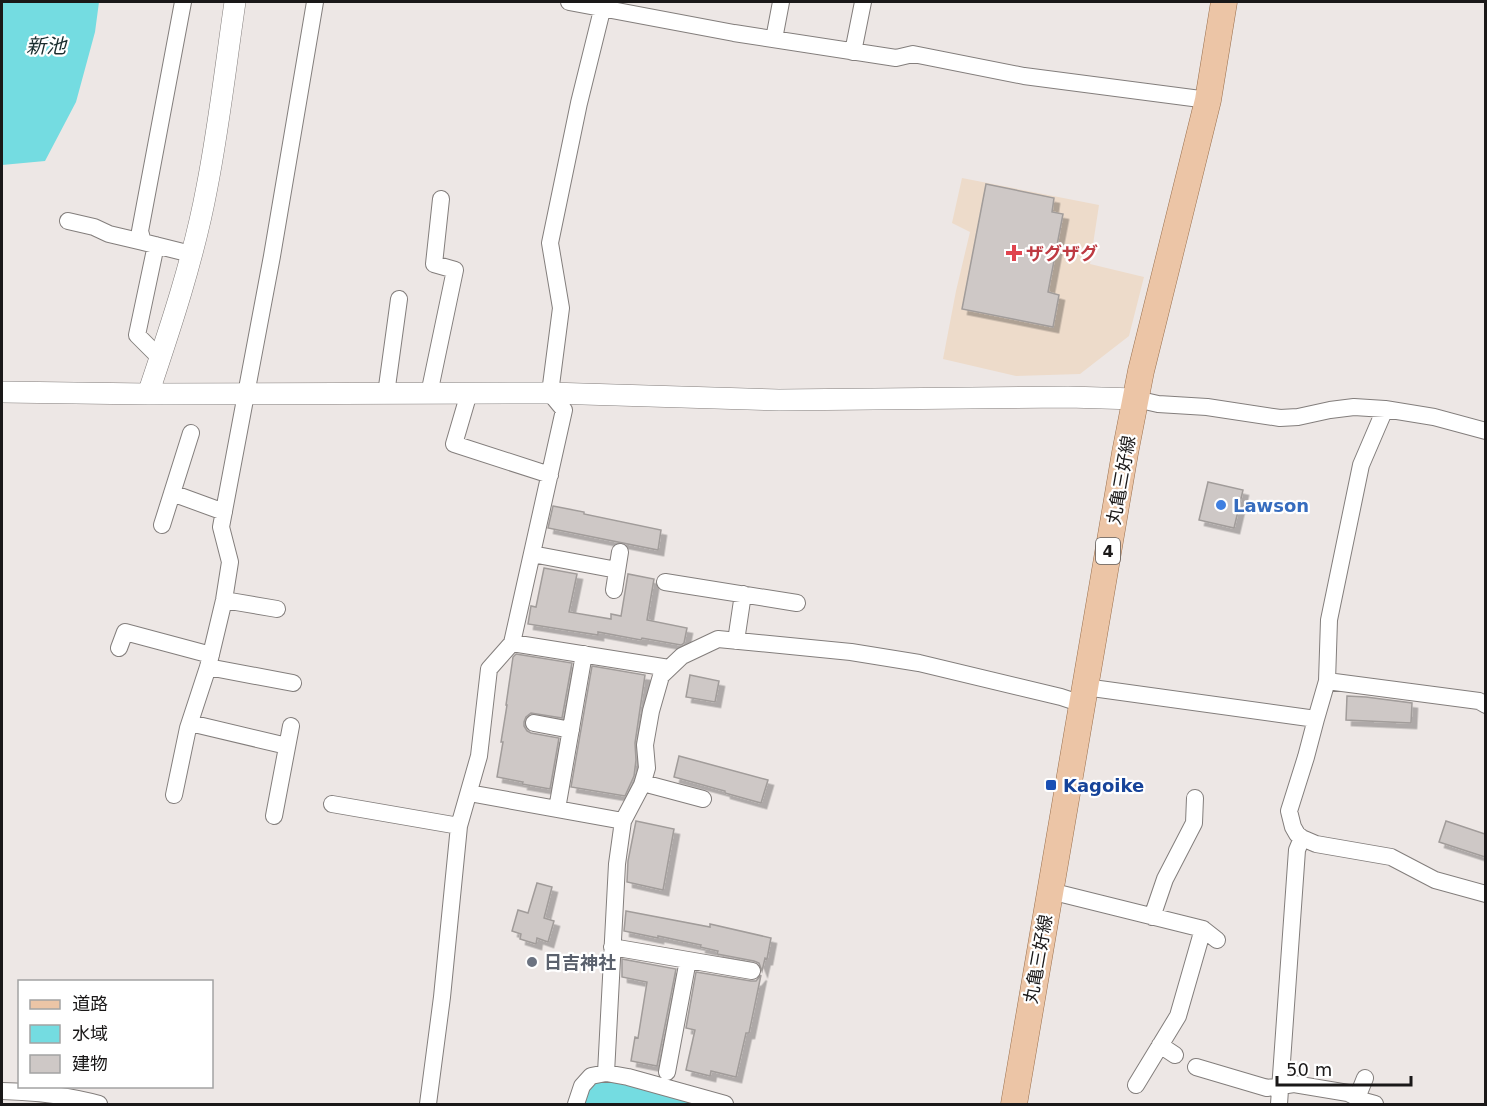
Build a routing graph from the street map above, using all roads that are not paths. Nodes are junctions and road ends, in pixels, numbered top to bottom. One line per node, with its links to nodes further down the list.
1 (183, 2): 14 (street)
2 (235, 2): 15 (street)
3 (315, 2): 22 (street)
4 (568, 2): 8 (street)
5 (781, 2): 9 (street)
6 (863, 2): 10 (street)
7 (1224, 2): 11 (main road, 丸亀三好線 / 4)
8 (604, 5): 9 (street); 20 (street)
9 (774, 39): 10 (street)
10 (853, 51): 11 (street)
11 (1208, 100): 25 (main road, 丸亀三好線 / 4)
12 (441, 199): 24 (street)
13 (68, 221): 14 (street)
14 (150, 244): 15 (street); 17 (street)
15 (191, 254): 17 (street)
16 (399, 299): 23 (street)
17 (160, 358): 21 (street)
18 (2, 392): 21 (street)
19 (469, 393): 20 (street); 24 (street); 29 (street)
20 (550, 393): 25 (street); 29 (street)
21 (148, 394): 22 (street)
22 (246, 394): 23 (street); 31 (street)
23 (386, 394): 24 (street)
24 (429, 394)
25 (1136, 399): 26 (street); 50 (main road, 丸亀三好線 / 4)
26 (1385, 409): 27 (street); 48 (street)
27 (1485, 431)
28 (191, 433): 30 (street)
29 (550, 475): 34 (street)
30 (172, 493): 31 (street); 32 (street)
31 (224, 512): 39 (street)
32 (162, 525)
33 (620, 552): 35 (street)
34 (532, 554): 35 (street); 43 (street)
35 (617, 570): 37 (street)
36 (665, 582): 38 (street)
37 (614, 590)
38 (743, 594): 40 (street); 42 (street)
39 (224, 600): 41 (street); 46 (street)
40 (796, 603)
41 (277, 609)
42 (736, 640): 47 (street); 50 (street)
43 (512, 643): 45 (street); 59 (street)
44 (119, 648): 46 (street)
45 (584, 654): 47 (street); 56 (street)
46 (210, 661): 49 (street); 53 (street)
47 (669, 668): 58 (street)
48 (1327, 681): 51 (street); 52 (street)
49 (293, 683)
50 (1083, 695): 52 (street); 69 (main road, 丸亀三好線 / 4)
51 (1485, 705)
52 (1316, 719): 68 (street)
53 (190, 723): 57 (street); 60 (street)
54 (534, 723): 56 (street)
55 (291, 726): 57 (street)
56 (571, 730): 64 (street)
57 (287, 746): 65 (street)
58 (643, 783): 62 (street); 66 (street)
59 (469, 793): 64 (street); 67 (street)
60 (174, 795)
61 (1196, 798): 71 (street)
62 (703, 800)
63 (332, 804): 67 (street)
64 (557, 809): 66 (street)
65 (274, 816)
66 (623, 821): 74 (street)
67 (459, 826): 88 (street)
68 (1302, 838): 70 (street); 84 (street)
69 (1050, 891): 71 (street); 91 (main road, 丸亀三好線 / 4)
70 (1485, 894)
71 (1152, 917): 72 (street)
72 (1203, 929): 73 (street); 77 (street)
73 (1217, 940)
74 (612, 947): 75 (street); 81 (street)
75 (688, 960): 76 (street); 80 (street)
76 (752, 971)
77 (1160, 1045): 78 (street); 83 (street)
78 (1176, 1055)
79 (1196, 1067): 84 (street)
80 (667, 1072)
81 (606, 1073): 89 (street); 90 (street)
82 (1365, 1078): 86 (street)
83 (1136, 1085)
84 (1281, 1086): 86 (street); 92 (street)
85 (2, 1091): 87 (street)
86 (1357, 1098): 93 (street)
87 (99, 1104)
88 (428, 1104)
89 (576, 1104)
90 (726, 1104)
91 (1014, 1104)
92 (1279, 1104)
93 (1375, 1104)

